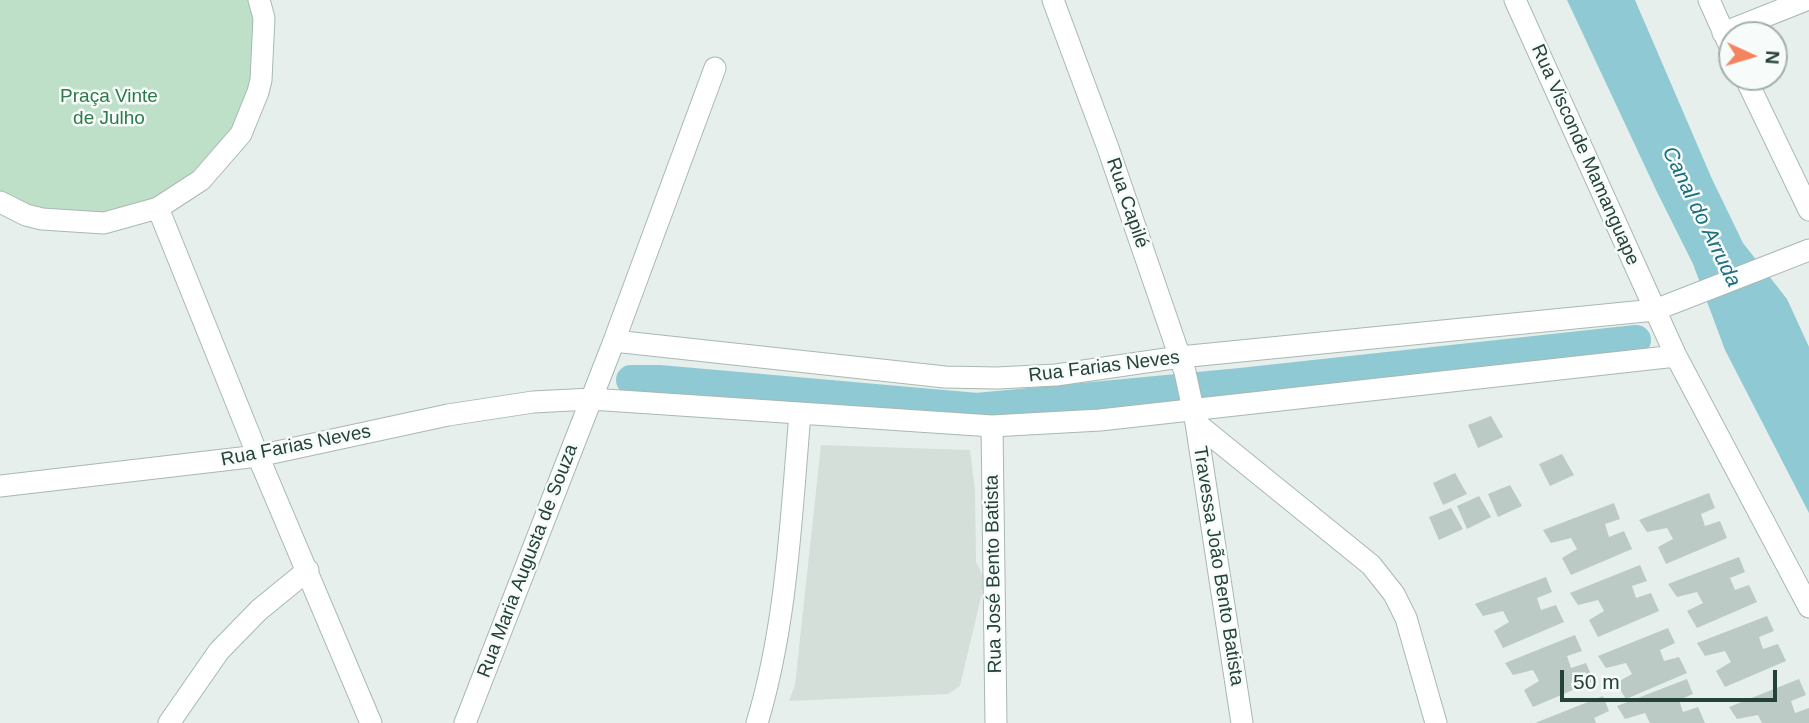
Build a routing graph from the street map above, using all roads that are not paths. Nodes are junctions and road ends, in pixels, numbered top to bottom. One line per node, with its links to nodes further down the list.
1 (259, 0): 11 (street)
2 (1052, 0): 17 (street, Rua Capilé)
3 (1515, 0): 14 (street, Rua Visconde Mamanguape)
4 (1709, 0): 6 (street)
5 (1807, 0): 7 (street)
6 (1718, 21)
7 (1768, 21)
8 (715, 68): 15 (street)
9 (1752, 91): 12 (street)
10 (0, 202): 11 (street)
11 (158, 208): 22 (street)
12 (1809, 210)
13 (1801, 253): 14 (street, Rua Farias Neves)
14 (1655, 310): 16 (street, Rua Visconde Mamanguape); 17 (street, Rua Farias Neves)
15 (614, 341): 17 (street, Rua Farias Neves); 18 (street)
16 (1676, 356): 19 (street, Rua Farias Neves); 25 (street, Rua Visconde Mamanguape)
17 (1183, 365): 19 (street, Rua Capilé)
18 (591, 399): 20 (street, Rua Farias Neves); 22 (street, Rua Farias Neves); 28 (street, Rua Maria Augusta de Souza)
19 (1194, 411): 21 (street, Rua Farias Neves); 31 (street, Travessa João Bento Batista); 32 (street)
20 (800, 414): 21 (street, Rua Farias Neves); 29 (street)
21 (992, 426): 30 (street, Rua José Bento Batista)
22 (258, 456): 23 (street, Rua Farias Neves); 24 (street)
23 (0, 486)
24 (307, 570): 26 (street); 27 (street)
25 (1809, 607)
26 (169, 723)
27 (371, 723)
28 (465, 723)
29 (757, 723)
30 (996, 723)
31 (1242, 723)
32 (1436, 723)

